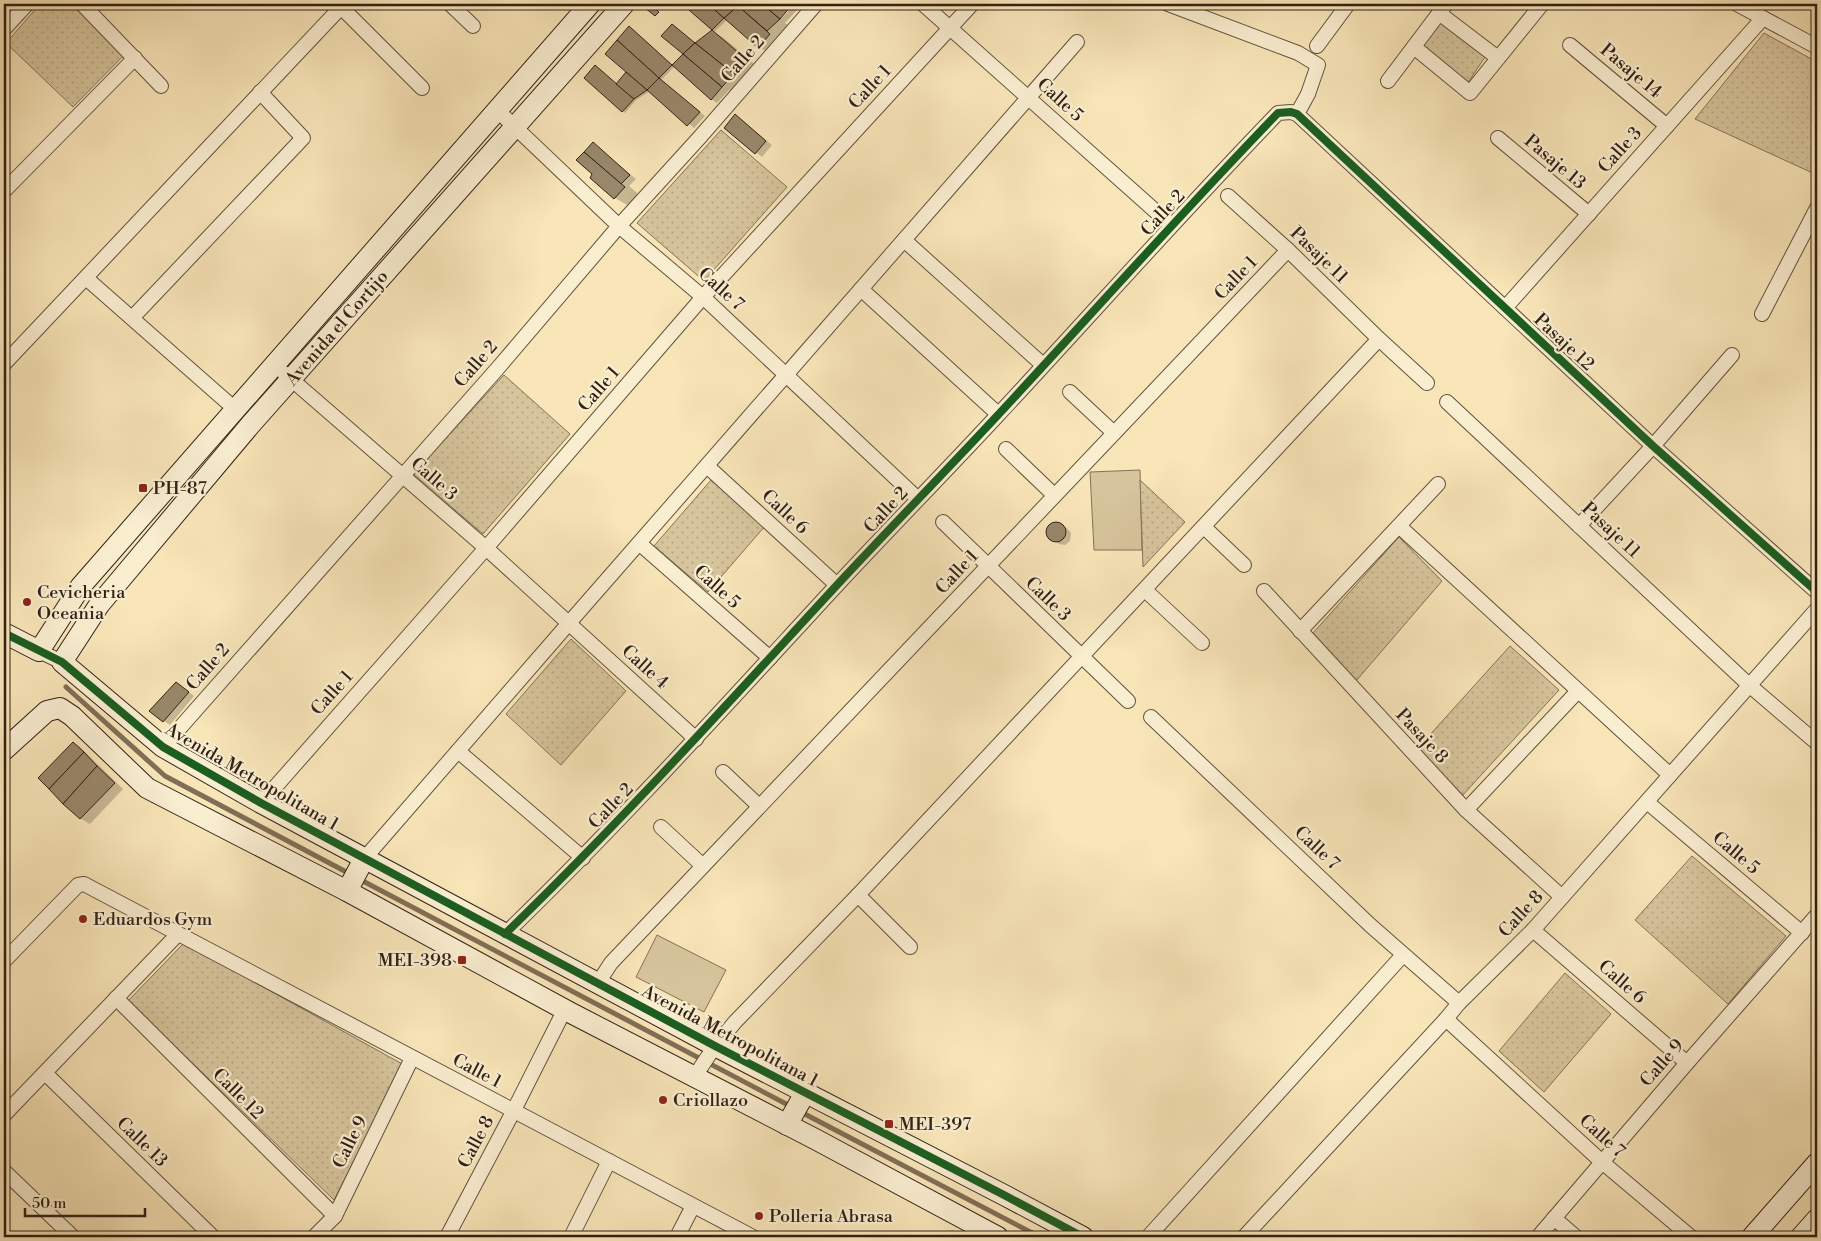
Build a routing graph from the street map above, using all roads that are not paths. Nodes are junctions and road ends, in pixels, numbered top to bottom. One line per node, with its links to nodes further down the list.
1 (27, 4): 18 (street)
2 (82, 4): 24 (street)
3 (450, 4): 16 (street)
4 (590, 4): 31 (street, Avenida el Cortijo)
5 (624, 4): 33 (street, Avenida el Cortijo)
6 (816, 4): 41 (street, Calle 2)
7 (923, 4): 17 (street, Calle 5)
8 (972, 4): 17 (street, Calle 1)
9 (1168, 4): 32 (street)
10 (1348, 4): 21 (street)
11 (1542, 4): 25 (street)
12 (1737, 4): 15 (street)
13 (342, 5): 28 (street); 29 (street)
14 (1442, 8): 22 (street); 25 (street)
15 (1763, 18): 23 (street); 34 (street, Calle 3)
16 (474, 26)
17 (951, 27): 30 (street, Calle 5); 46 (street, Calle 1)
18 (4, 29)
19 (1077, 42): 30 (street)
20 (1570, 45): 34 (street, Pasaje 14)
21 (1317, 46)
22 (1414, 47): 25 (street); 26 (street)
23 (1817, 48)
24 (134, 58): 27 (street); 36 (street)
25 (1498, 58)
26 (1388, 81)
27 (161, 86)
28 (422, 88)
29 (260, 92): 44 (street); 49 (street)
30 (1029, 97): 40 (street, Calle 5); 42 (street)
31 (497, 110): 33 (street, Calle 7); 53 (street, Avenida el Cortijo)
32 (1294, 113): 40 (street, Calle 2); 47 (street, Pasaje 12)
33 (514, 126): 41 (street, Calle 7); 56 (street, Avenida el Cortijo)
34 (1667, 126): 39 (street, Calle 3)
35 (1498, 138): 39 (street, Pasaje 13)
36 (4, 191)
37 (1228, 196): 43 (street, Pasaje 11)
38 (1817, 208): 48 (street)
39 (1589, 214): 47 (street, Calle 3)
40 (1171, 225): 54 (street, Calle 2)
41 (619, 226): 46 (street, Calle 7); 66 (street, Calle 2)
42 (904, 240): 45 (street); 54 (street)
43 (1288, 250): 50 (street, Pasaje 11); 62 (street, Calle 1)
44 (86, 278): 49 (street); 52 (street)
45 (861, 289): 55 (street); 61 (street)
46 (703, 297): 55 (street, Calle 7); 75 (street, Calle 1)
47 (1505, 308): 63 (street, Pasaje 12)
48 (1762, 314)
49 (132, 318): 60 (street)
50 (1379, 339): 57 (street, Pasaje 11); 73 (street)
51 (1732, 355): 63 (street)
52 (4, 364)
53 (274, 364): 56 (street, Calle 3); 60 (street, Avenida el Cortijo)
54 (1042, 365): 61 (street, Calle 2)
55 (786, 376): 65 (street); 69 (street, Calle 7)
56 (291, 379): 66 (street, Calle 3); 90 (street, Avenida el Cortijo)
57 (1428, 383)
58 (1070, 392): 62 (street)
59 (1447, 402): 72 (street, Pasaje 11)
60 (235, 409): 87 (street, Avenida el Cortijo)
61 (998, 414): 69 (street, Calle 2)
62 (1114, 433): 68 (street, Calle 1)
63 (1653, 446): 72 (street); 81 (street, Pasaje 12)
64 (1006, 449): 68 (street)
65 (707, 466): 74 (street); 78 (street, Calle 6)
66 (402, 475): 75 (street, Calle 3); 97 (street, Calle 2)
67 (1438, 484): 71 (street)
68 (1054, 495): 77 (street, Calle 1)
69 (917, 498): 78 (street, Calle 2)
70 (943, 522): 77 (street, Calle 3)
71 (1399, 526): 84 (street); 92 (street)
72 (1579, 526): 91 (street, Pasaje 11)
73 (1204, 527): 76 (street); 79 (street)
74 (639, 543): 83 (street); 89 (street, Calle 5)
75 (486, 548): 83 (street, Calle 3); 103 (street, Calle 1)
76 (1244, 565)
77 (988, 566): 88 (street, Calle 3); 104 (street, Calle 1)
78 (837, 585): 89 (street, Calle 2)
79 (1145, 590): 86 (street); 88 (street)
80 (1264, 591): 84 (street, Pasaje 8)
81 (1817, 592)
82 (1817, 609): 91 (street, Calle 8)
83 (569, 623): 95 (street, Calle 4); 99 (street)
84 (1300, 631): 105 (street, Pasaje 8)
85 (4, 633): 87 (street, Avenida Metropolitana 1)
86 (1202, 643)
87 (39, 651): 90 (street, Avenida Metropolitana 1)
88 (1081, 657): 93 (street, Calle 3); 111 (street)
89 (770, 658): 95 (street, Calle 2)
90 (62, 662): 97 (street, Avenida Metropolitana 1)
91 (1749, 685): 96 (street); 101 (street, Calle 8)
92 (1578, 690): 101 (street); 105 (street)
93 (1128, 701)
94 (1151, 717): 119 (street, Calle 7)
95 (696, 739): 107 (street, Calle 2)
96 (1817, 743)
97 (163, 747): 103 (street, Avenida Metropolitana 1)
98 (4, 750): 110 (street)
99 (458, 751): 107 (street); 108 (street)
100 (723, 772): 104 (street)
101 (1670, 776): 102 (street, Calle 8)
102 (1647, 802): 112 (street, Calle 8); 115 (street, Calle 5)
103 (261, 804): 108 (street, Avenida Metropolitana 1)
104 (759, 806): 109 (street, Calle 1)
105 (1466, 810): 112 (street, Pasaje 8)
106 (660, 827): 109 (street)
107 (583, 858): 117 (street, Calle 2)
108 (363, 862): 110 (street); 117 (street, Avenida Metropolitana 1)
109 (703, 866): 121 (street, Calle 1)
110 (349, 888): 124 (street)
111 (858, 895): 118 (street); 126 (street)
112 (1562, 898): 114 (street, Calle 8)
113 (1817, 915): 115 (street, Calle 9)
114 (1533, 930): 123 (street, Calle 8); 128 (street, Calle 6)
115 (1802, 933): 128 (street, Calle 9)
116 (178, 934): 120 (street, Calle 1); 122 (street); 127 (street, Calle 1)
117 (505, 934): 121 (street, Avenida Metropolitana 1)
118 (910, 947)
119 (1403, 955): 123 (street, Calle 7); 152 (street)
120 (4, 961)
121 (598, 983): 126 (street, Avenida Metropolitana 1)
122 (116, 998): 129 (street); 140 (street, Calle 12)
123 (1459, 1003): 125 (street, Calle 8)
124 (565, 1009): 130 (street); 132 (street, Calle 8)
125 (1446, 1019): 136 (street, Calle 7); 153 (street, Calle 8)
126 (714, 1048): 130 (street); 131 (street, Avenida Metropolitana 1)
127 (412, 1058): 132 (street, Calle 1); 140 (street, Calle 9)
128 (1687, 1062): 136 (street, Calle 9)
129 (45, 1073): 133 (street); 144 (street, Calle 13)
130 (697, 1073): 134 (street)
131 (803, 1096): 134 (street); 151 (street, Avenida Metropolitana 1)
132 (513, 1112): 135 (street, Calle 1); 146 (street, Calle 8)
133 (4, 1115)
134 (789, 1121): 150 (street)
135 (609, 1161): 139 (street, Calle 1); 147 (street)
136 (1602, 1162): 141 (street, Calle 9); 156 (street, Calle 7)
137 (1817, 1163): 157 (street)
138 (4, 1170): 143 (street)
139 (693, 1206): 148 (street); 149 (street, Calle 1)
140 (334, 1216): 145 (street, Calle 9)
141 (1554, 1218): 154 (street, Calle 9); 155 (street)
142 (1817, 1219): 158 (street)
143 (73, 1237)
144 (212, 1237)
145 (314, 1237)
146 (447, 1237)
147 (571, 1237)
148 (677, 1237)
149 (753, 1237)
150 (998, 1237)
151 (1082, 1237)
152 (1148, 1237)
153 (1244, 1237)
154 (1538, 1237)
155 (1576, 1237)
156 (1691, 1237)
157 (1752, 1237)
158 (1801, 1237)

